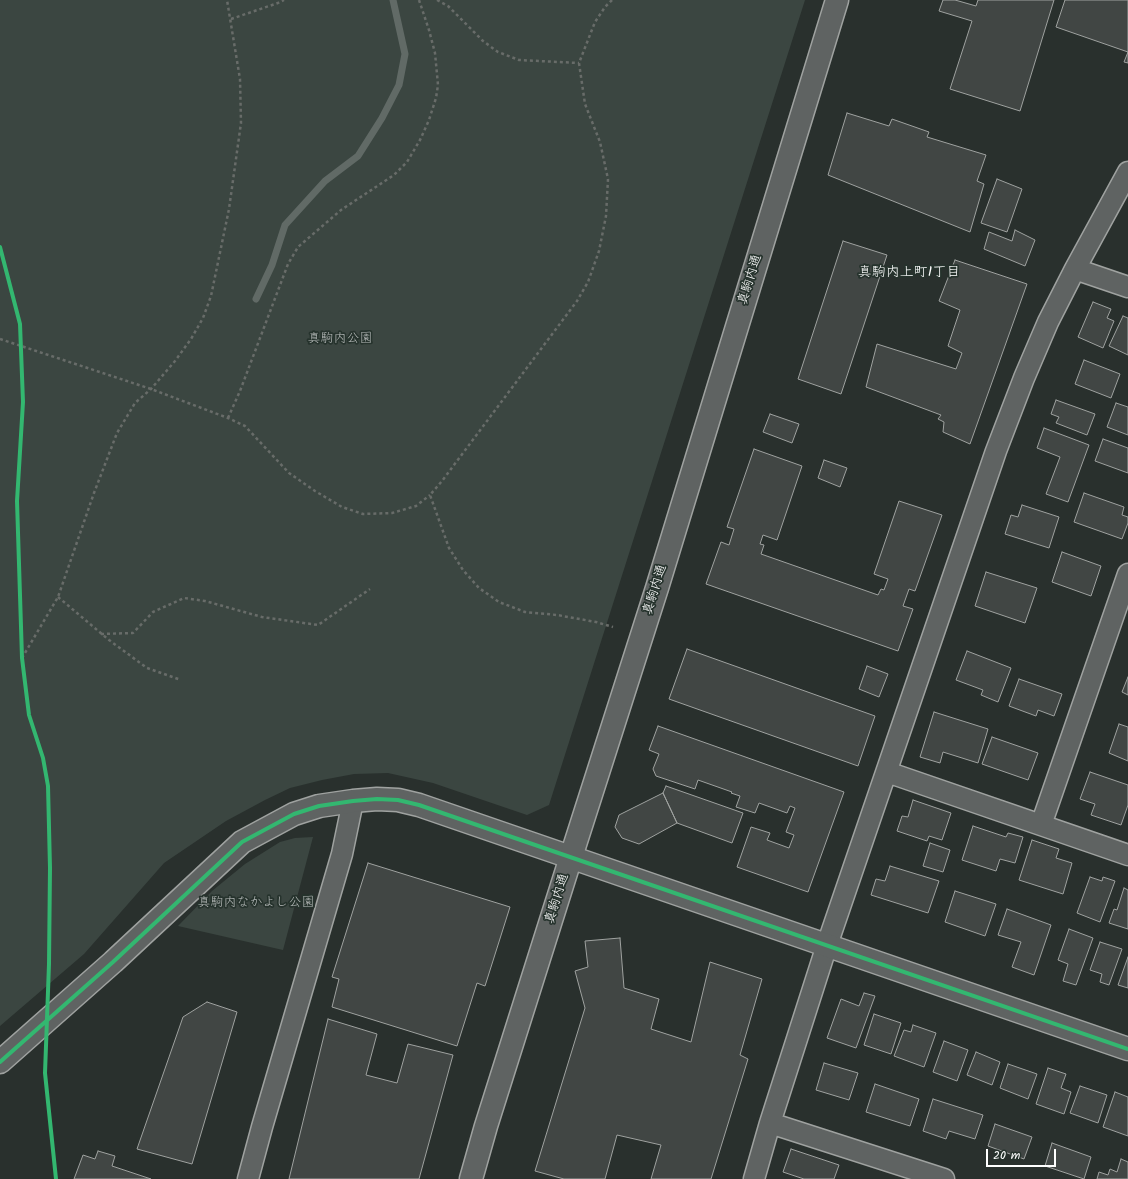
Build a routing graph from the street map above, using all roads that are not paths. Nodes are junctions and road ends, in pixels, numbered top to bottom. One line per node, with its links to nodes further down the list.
1 (837, 0): 10 (main road, 真駒内通)
2 (1128, 172): 3 (street)
3 (1075, 269): 4 (street); 6 (street)
4 (1128, 287)
5 (1128, 574): 8 (street)
6 (887, 772): 8 (street); 11 (street)
7 (353, 801): 10 (main road); 13 (main road); 16 (street)
8 (1041, 825): 9 (street)
9 (1128, 855)
10 (571, 856): 11 (main road); 17 (main road, 真駒内通)
11 (827, 945): 12 (main road); 14 (street)
12 (1128, 1050)
13 (0, 1062)
14 (770, 1123): 15 (street); 18 (street)
15 (922, 1175): 19 (street)
16 (248, 1179)
17 (471, 1179)
18 (754, 1179)
19 (944, 1179)

